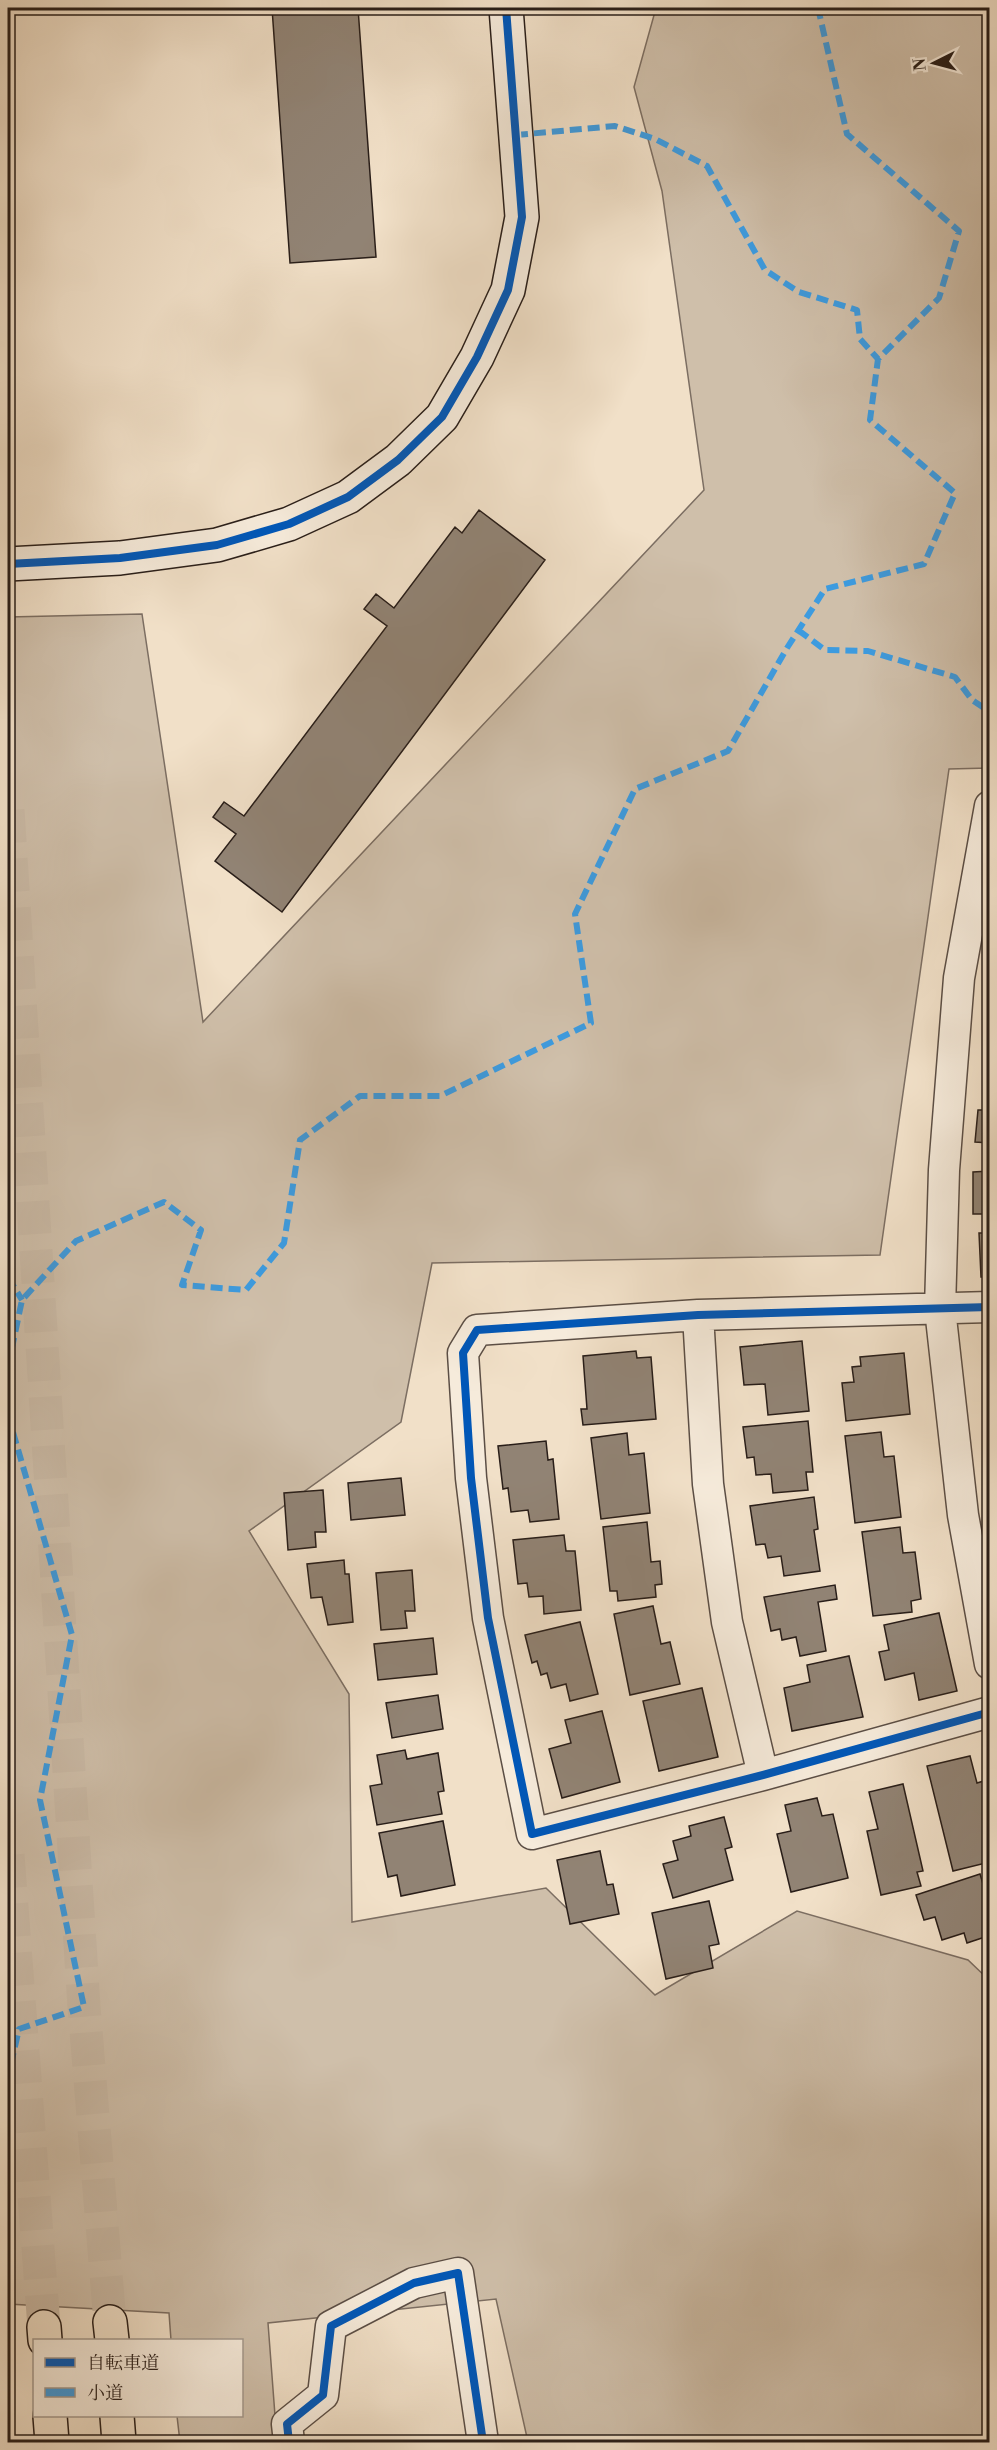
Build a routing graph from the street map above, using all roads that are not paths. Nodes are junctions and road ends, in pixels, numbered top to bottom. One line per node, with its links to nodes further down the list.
1 (506, 8): 2 (street)
2 (8, 564)
3 (990, 806): 5 (street)
4 (990, 1307): 5 (street)
5 (940, 1309): 6 (street); 7 (street)
6 (698, 1315): 9 (street); 9 (street)
7 (990, 1664)
8 (990, 1712): 9 (street)
9 (763, 1774)
10 (50, 2417): 12 (highway)
11 (117, 2417): 13 (highway)
12 (52, 2442)
13 (119, 2442)
14 (289, 2442): 15 (street)
15 (483, 2442)

